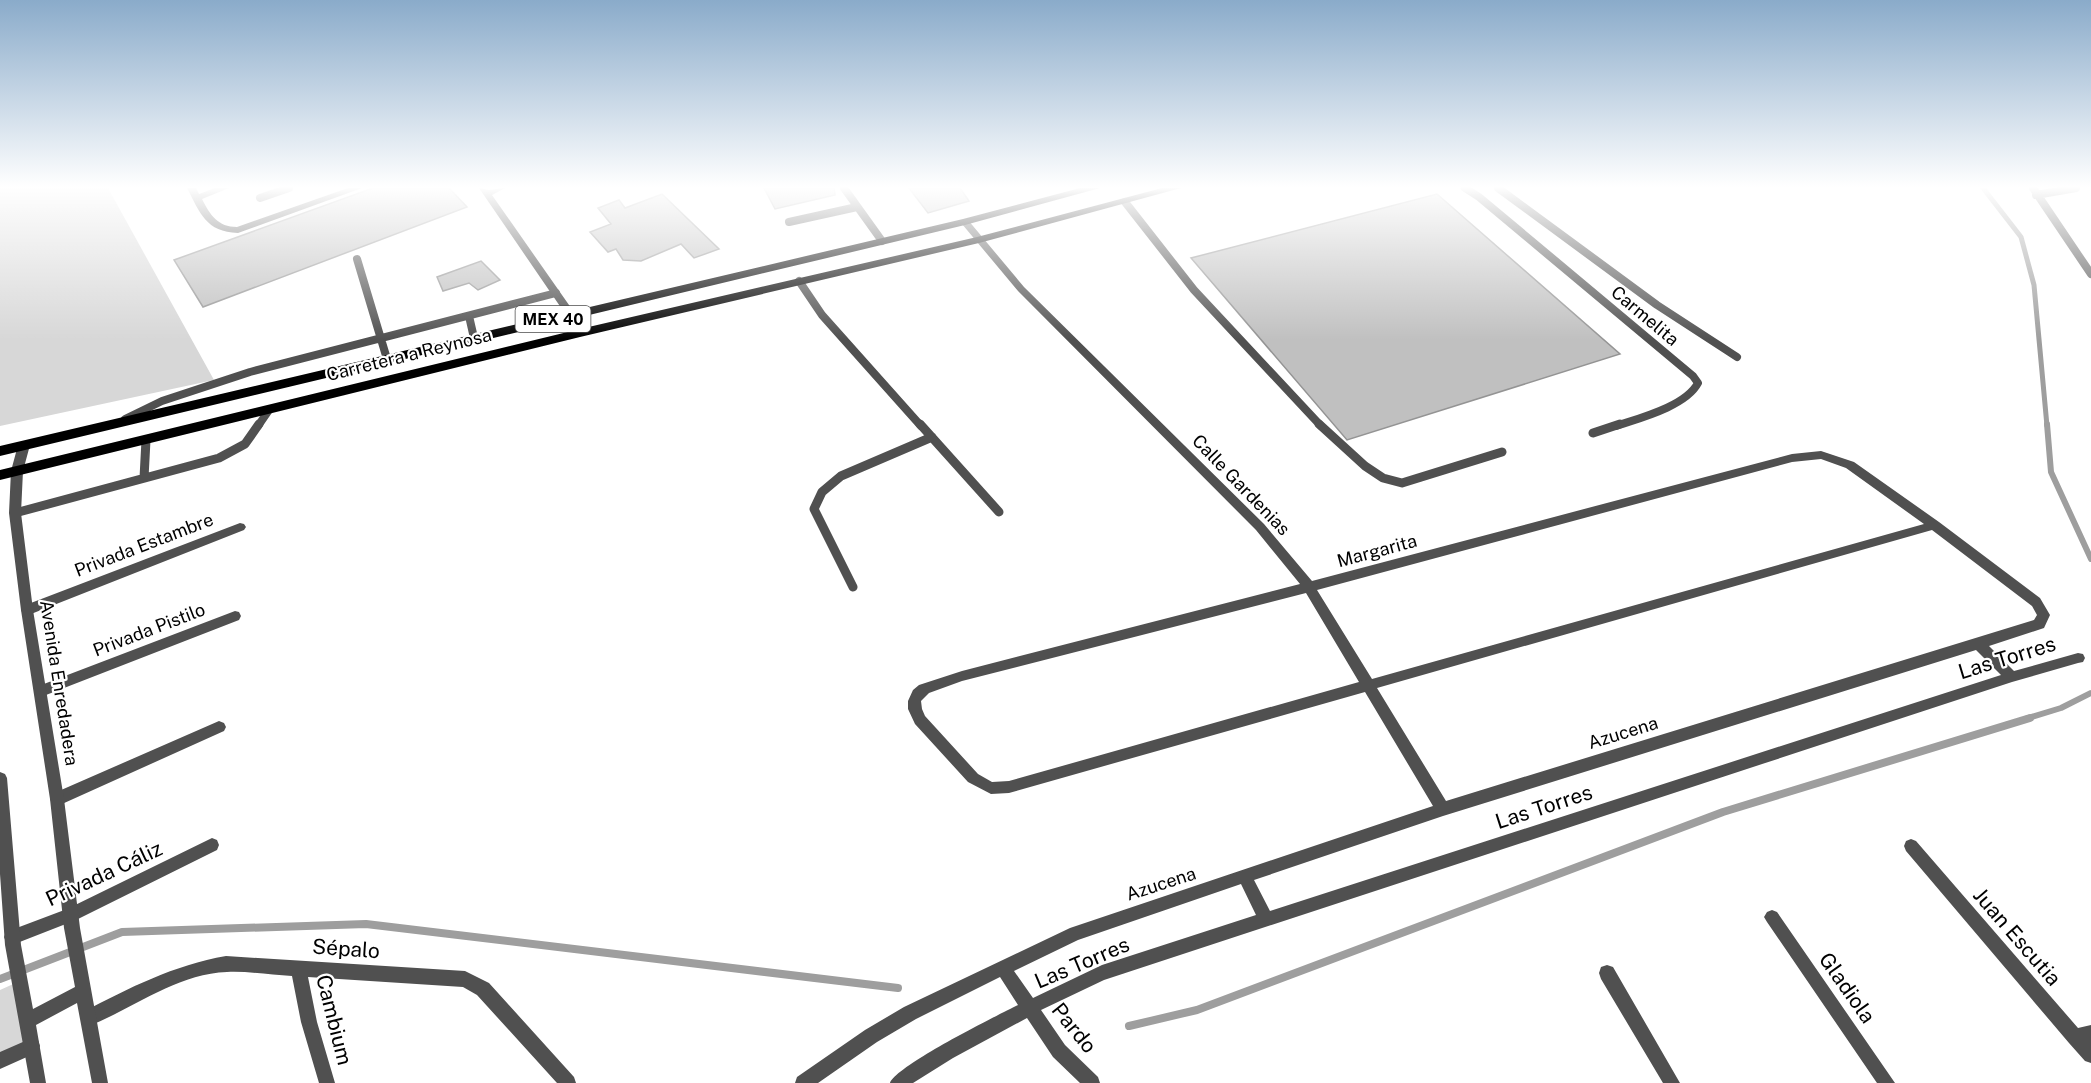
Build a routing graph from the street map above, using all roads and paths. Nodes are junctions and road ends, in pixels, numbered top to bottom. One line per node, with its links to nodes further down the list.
1 (518, 239): 14 (street)
2 (880, 239): 10 (lane)
3 (893, 239): 10 (main road, Carretera a Reynosa / MEX 40)
4 (985, 239): 9 (main road, Carretera a Reynosa / MEX 40)
5 (1154, 239): 29 (lane)
6 (1529, 239): 24 (lane, Carmelita)
7 (1567, 239): 20 (lane)
8 (2067, 239): 12 (lane)
9 (979, 240): 13 (main road, Carretera a Reynosa / MEX 40); 39 (street, Calle Gardenias)
10 (882, 241): 15 (main road, Carretera a Reynosa / MEX 40)
11 (357, 259): 18 (lane)
12 (2091, 274)
13 (800, 281): 17 (main road, Carretera a Reynosa / MEX 40); 25 (lane)
14 (556, 293): 15 (street); 16 (lane)
15 (571, 315): 17 (street); 19 (main road, Carretera a Reynosa / MEX 40)
16 (469, 316): 18 (lane); 19 (lane)
17 (580, 333): 22 (main road, Carretera a Reynosa / MEX 40)
18 (381, 338): 21 (lane); 23 (lane)
19 (474, 338): 21 (main road, Carretera a Reynosa / MEX 40)
20 (1737, 357)
21 (387, 359): 23 (main road, Carretera a Reynosa / MEX 40)
22 (269, 410): 26 (main road, Carretera a Reynosa / MEX 40); 33 (lane)
23 (119, 422): 27 (main road, Carretera a Reynosa / MEX 40)
24 (1593, 433)
25 (932, 437): 34 (lane); 38 (lane)
26 (146, 440): 31 (main road, Carretera a Reynosa / MEX 40); 33 (lane)
27 (24, 445): 28 (main road, Carretera a Reynosa / MEX 40); 31 (street, Avenida Enredadera)
28 (0, 451)
29 (1502, 452)
30 (1850, 465): 36 (street, Azucena); 39 (street, Margarita)
31 (17, 471): 32 (main road, Carretera a Reynosa / MEX 40); 35 (street, Avenida Enredadera)
32 (0, 475)
33 (144, 478): 35 (lane)
34 (999, 512)
35 (15, 513): 40 (street, Avenida Enredadera)
36 (1935, 525): 42 (street, Azucena); 45 (street)
37 (240, 527): 40 (street, Privada Estambre)
38 (854, 587)
39 (1309, 587): 45 (street, Calle Gardenias); 45 (street, Margarita)
40 (27, 610): 46 (street, Avenida Enredadera)
41 (235, 616): 46 (street, Privada Pistilo)
42 (1978, 643): 44 (street); 50 (street, Azucena)
43 (2078, 658): 44 (street, Las Torres)
44 (2012, 677): 55 (street, Las Torres)
45 (1371, 686): 50 (street, Calle Gardenias)
46 (41, 690): 49 (street, Avenida Enredadera)
47 (219, 727): 49 (street)
48 (0, 778): 58 (street)
49 (57, 799): 56 (street, Avenida Enredadera)
50 (1443, 809): 53 (street, Azucena)
51 (212, 845): 56 (street, Privada Cáliz)
52 (1911, 846): 66 (street, Juan Escutia)
53 (1245, 876): 55 (street); 57 (street, Azucena)
54 (1772, 917): 78 (street, Gladiola)
55 (1266, 920): 63 (street, Las Torres)
56 (71, 922): 58 (street, Privada Cáliz); 62 (street, Avenida Enredadera)
57 (1075, 933): 60 (street, Las Torres)
58 (13, 941): 65 (street)
59 (298, 968): 64 (street, Sépalo); 72 (street, Cambium); 73 (street, Sépalo)
60 (1004, 969): 63 (street, Pardo); 74 (street, Las Torres)
61 (1607, 974): 77 (street)
62 (83, 990): 64 (street, Avenida Enredadera); 65 (street)
63 (1029, 1008): 75 (street, Las Torres); 76 (street, Pardo)
64 (89, 1018): 71 (street, Avenida Enredadera)
65 (27, 1019): 67 (street)
66 (2083, 1035): 68 (street, Juan Escutia)
67 (32, 1046): 69 (street); 70 (street)
68 (2091, 1055)
69 (0, 1061)
70 (38, 1083)
71 (100, 1083)
72 (327, 1083)
73 (568, 1083)
74 (802, 1083)
75 (898, 1083)
76 (1092, 1083)
77 (1672, 1083)
78 (1887, 1083)

